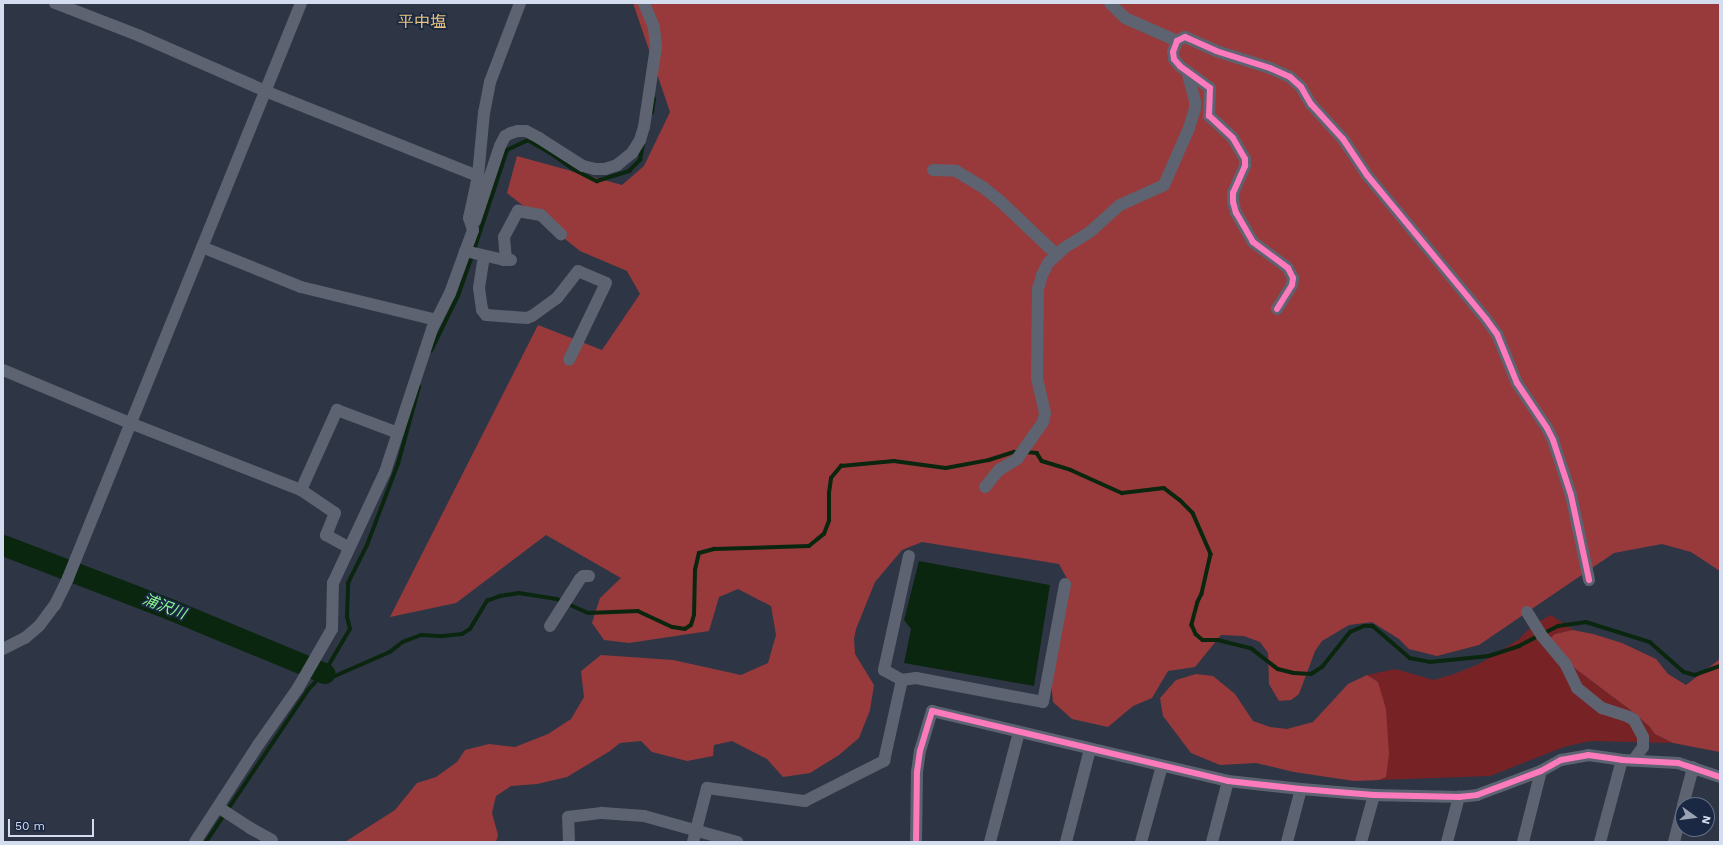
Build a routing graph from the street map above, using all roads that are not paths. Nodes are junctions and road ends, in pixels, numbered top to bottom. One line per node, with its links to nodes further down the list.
1 (55, 3): 8 (street)
2 (301, 3): 8 (street)
3 (520, 3): 10 (street)
4 (644, 3): 11 (street)
5 (1110, 3): 6 (street)
6 (1177, 41): 7 (street); 28 (street)
7 (1187, 71): 15 (street); 17 (street)
8 (265, 91): 10 (street); 13 (street)
9 (933, 170): 15 (street)
10 (478, 176): 11 (street)
11 (472, 230): 14 (street)
12 (561, 234): 16 (street)
13 (202, 247): 18 (street); 21 (street)
14 (465, 251): 16 (street); 18 (street)
15 (1057, 255): 23 (street)
16 (484, 256): 19 (street)
17 (1276, 309)
18 (436, 320): 22 (street)
19 (568, 360)
20 (3, 370): 21 (street)
21 (130, 423): 24 (street); 32 (street)
22 (398, 433): 24 (street); 25 (street)
23 (985, 486)
24 (301, 490): 25 (street)
25 (349, 548): 46 (street)
26 (909, 556): 33 (street)
27 (590, 576): 31 (street)
28 (1589, 580)
29 (1065, 584): 33 (street)
30 (1527, 612): 36 (street)
31 (550, 626)
32 (3, 649)
33 (902, 680): 47 (street)
34 (1019, 732): 35 (street); 52 (street); 53 (street)
35 (1090, 749): 37 (street); 54 (street)
36 (1627, 760): 38 (street); 39 (street); 61 (street)
37 (1162, 766): 41 (street); 55 (street)
38 (1693, 767): 40 (street); 45 (street)
39 (1541, 771): 44 (street); 60 (street)
40 (1720, 777)
41 (1228, 781): 42 (street); 56 (street)
42 (1301, 789): 43 (street); 57 (street)
43 (1374, 795): 44 (street); 58 (street)
44 (1459, 797): 59 (street)
45 (1685, 797)
46 (218, 807): 48 (street); 49 (street)
47 (694, 836): 50 (street); 51 (street)
48 (272, 840)
49 (196, 842)
50 (569, 842)
51 (737, 842)
52 (916, 842)
53 (990, 842)
54 (1066, 842)
55 (1141, 842)
56 (1212, 842)
57 (1287, 842)
58 (1361, 842)
59 (1447, 842)
60 (1523, 842)
61 (1600, 842)

